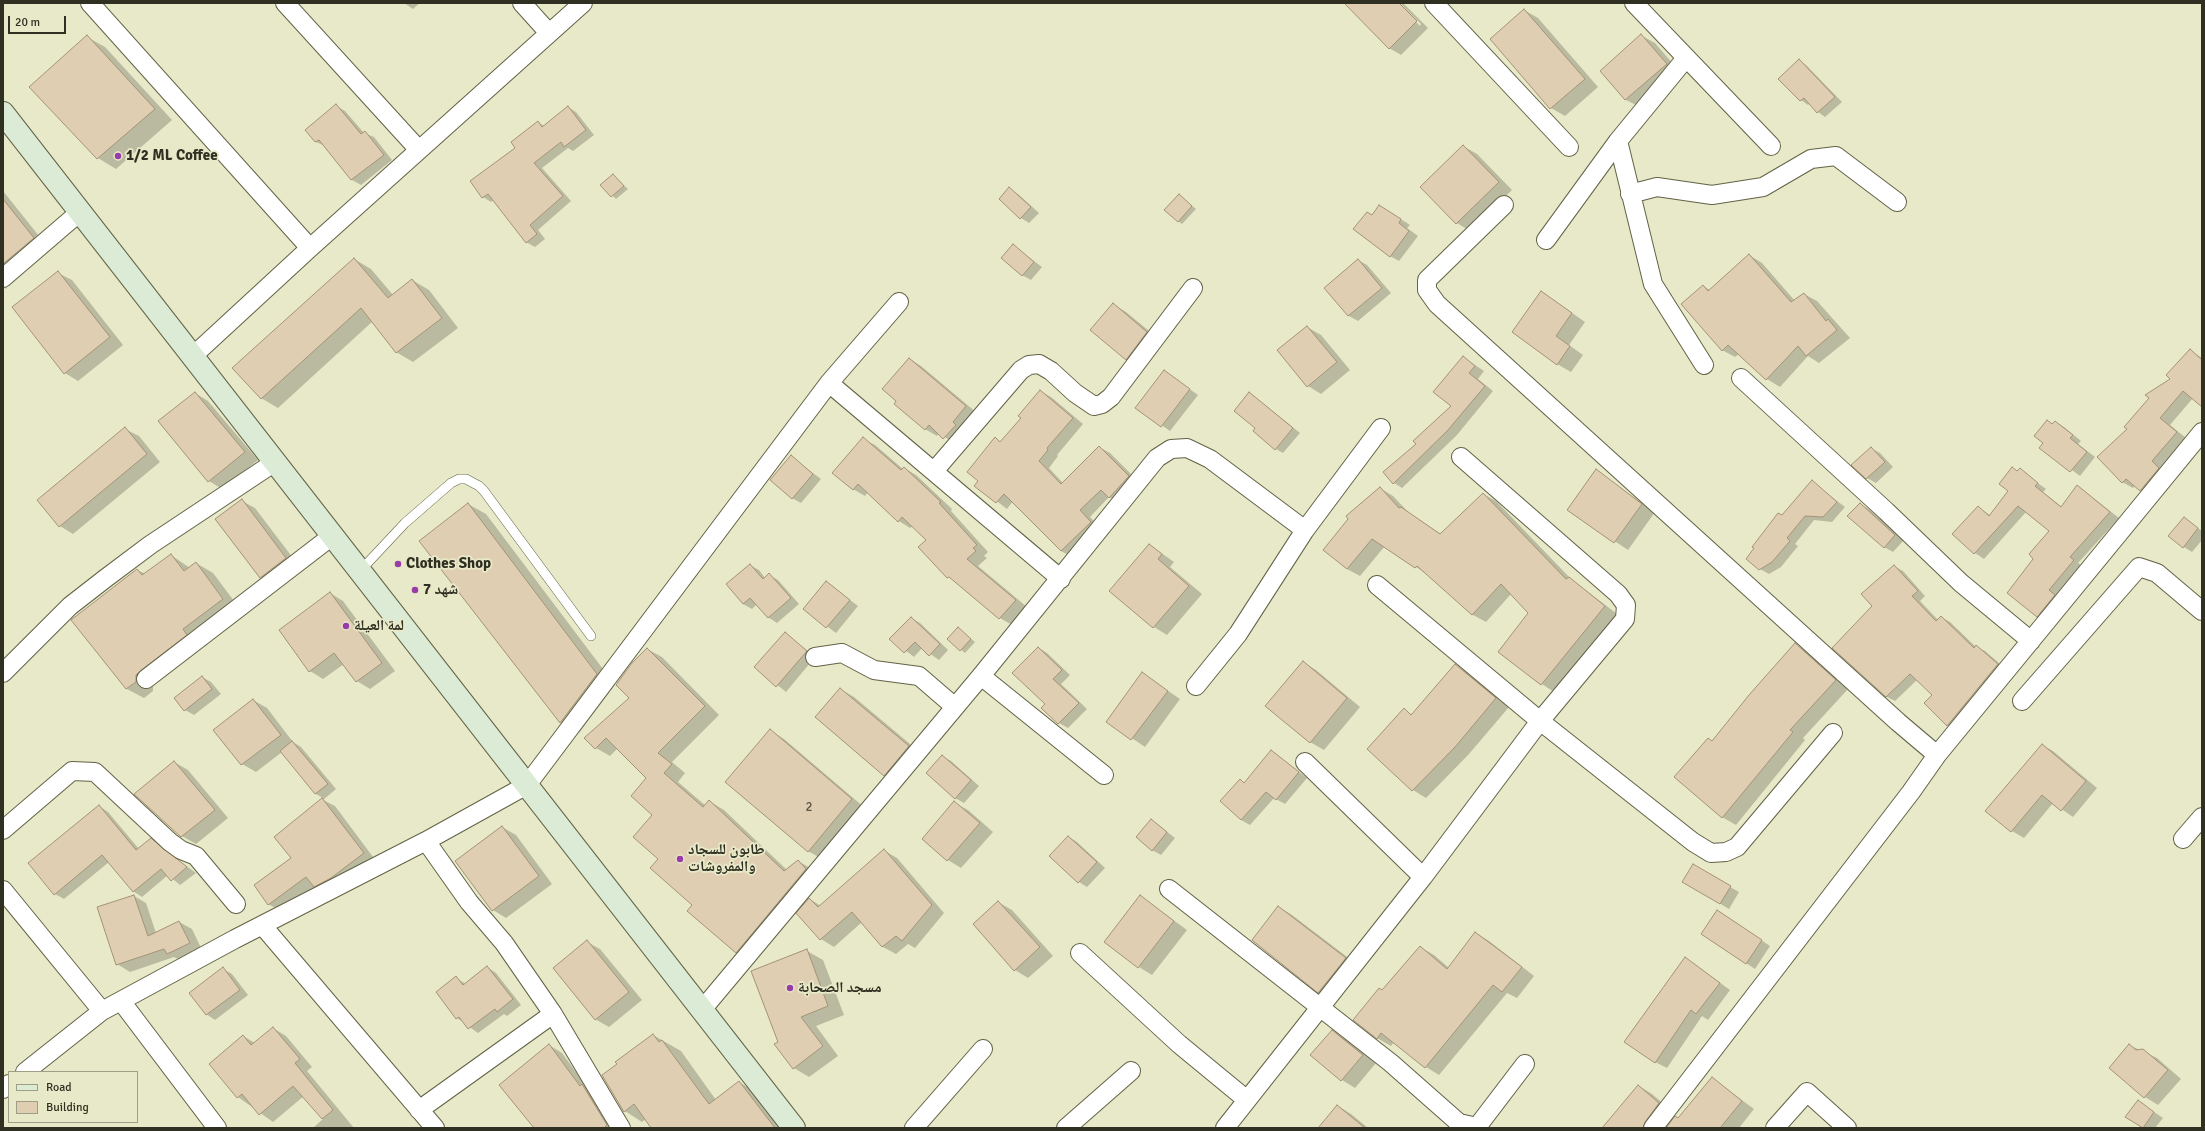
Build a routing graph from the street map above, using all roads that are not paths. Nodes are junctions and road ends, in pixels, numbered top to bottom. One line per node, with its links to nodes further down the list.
1 (90, 3): 19 (street)
2 (285, 3): 13 (street)
3 (522, 3): 7 (street)
4 (583, 3): 7 (street)
5 (1434, 3): 12 (street)
6 (1634, 3): 8 (street)
7 (549, 33): 13 (street)
8 (1686, 58): 10 (street); 11 (street)
9 (3, 113): 17 (main road)
10 (1618, 142): 14 (street); 18 (street)
11 (1771, 146)
12 (1569, 147)
13 (419, 150): 19 (street)
14 (1630, 194): 15 (street); 24 (street)
15 (1897, 202)
16 (1504, 205): 49 (street)
17 (81, 211): 20 (street); 23 (main road)
18 (1546, 240)
19 (310, 248): 23 (street)
20 (3, 278)
21 (1193, 288): 31 (street)
22 (899, 302): 26 (street)
23 (194, 355): 30 (main road)
24 (1704, 365)
25 (1741, 378): 39 (street)
26 (829, 382): 31 (street); 52 (street)
27 (1381, 428): 32 (street)
28 (2202, 432): 39 (street)
29 (1461, 457): 47 (street)
30 (275, 462): 33 (main road); 41 (street)
31 (935, 470): 35 (street)
32 (1305, 530): 35 (street); 44 (street)
33 (332, 536): 34 (main road); 43 (street)
34 (359, 572): 38 (lane); 52 (main road)
35 (1061, 579): 42 (street)
36 (1377, 585): 47 (street)
37 (2202, 611): 45 (street)
38 (591, 636)
39 (2031, 641): 49 (street)
40 (815, 657): 46 (street)
41 (3, 674)
42 (981, 676): 46 (street); 51 (street)
43 (146, 679)
44 (1196, 686)
45 (2022, 701)
46 (955, 707): 66 (street)
47 (1540, 720): 48 (street); 57 (street)
48 (1833, 732)
49 (1937, 755): 81 (street)
50 (1305, 762): 57 (street)
51 (1104, 775)
52 (526, 785): 56 (street); 66 (main road)
53 (2202, 817): 55 (street)
54 (3, 830): 60 (street)
55 (2183, 839)
56 (426, 841): 61 (street); 67 (street)
57 (1423, 877): 64 (street)
58 (1169, 889): 64 (street)
59 (3, 890): 65 (street)
60 (236, 904)
61 (262, 925): 63 (street); 73 (street)
62 (1080, 953): 72 (street)
63 (121, 1001): 65 (street); 74 (street)
64 (1321, 1007): 69 (street); 72 (street)
65 (102, 1011): 70 (street)
66 (701, 1011): 77 (main road)
67 (553, 1014): 73 (street); 76 (street)
68 (983, 1049): 78 (street)
69 (1525, 1064)
70 (26, 1071)
71 (1131, 1071): 79 (street)
72 (1247, 1100): 80 (street)
73 (419, 1110): 75 (street)
74 (217, 1128)
75 (435, 1128)
76 (621, 1128)
77 (794, 1128)
78 (914, 1128)
79 (1066, 1128)
80 (1225, 1128)
81 (1653, 1128)
82 (1775, 1128): 83 (street)
83 (1847, 1128)

